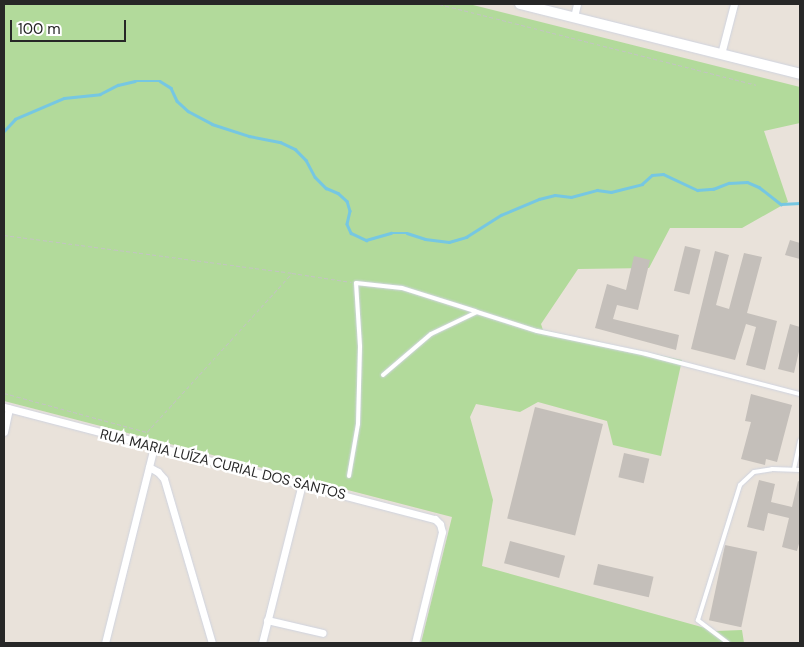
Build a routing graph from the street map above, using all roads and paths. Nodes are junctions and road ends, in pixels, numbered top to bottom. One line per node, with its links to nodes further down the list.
1 (439, 4): 8 (path)
2 (520, 4): 5 (main road)
3 (577, 4): 5 (street)
4 (734, 4): 6 (street)
5 (574, 17): 6 (main road)
6 (721, 54): 7 (main road)
7 (800, 74)
8 (756, 85)
9 (4, 235): 10 (path)
10 (292, 273): 11 (path); 14 (path)
11 (356, 283): 12 (lane); 23 (lane)
12 (477, 312): 13 (lane); 15 (lane)
13 (383, 376)
14 (4, 393)
15 (800, 394)
16 (7, 408): 17 (street); 19 (street, RUA MARIA LUÍZA CURIAL DOS SANTOS)
17 (4, 432)
18 (800, 442): 21 (lane)
19 (154, 446): 20 (street); 24 (street, RUA MARIA LUÍZA CURIAL DOS SANTOS)
20 (149, 467): 27 (street); 28 (street)
21 (794, 469): 22 (lane); 31 (lane)
22 (800, 470)
23 (349, 476)
24 (302, 484): 25 (street); 30 (street, RUA MARIA LUÍZA CURIAL DOS SANTOS)
25 (267, 620): 26 (street); 29 (street)
26 (324, 633)
27 (105, 643)
28 (212, 643)
29 (262, 643)
30 (415, 643)
31 (728, 643)

